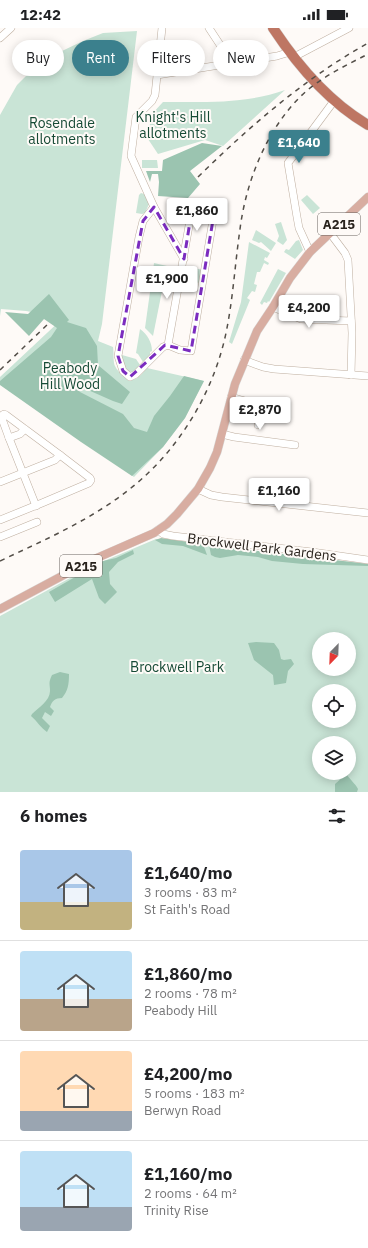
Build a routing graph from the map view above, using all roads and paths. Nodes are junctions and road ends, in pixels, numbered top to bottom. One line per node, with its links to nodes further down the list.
1 (11, 28): 6 (street)
2 (162, 28): 7 (street)
3 (209, 28): 8 (street)
4 (273, 28): 9 (highway)
5 (350, 28): 9 (street)
6 (0, 38)
7 (161, 40)
8 (217, 40)
9 (292, 54): 10 (street); 12 (highway)
10 (269, 57)
11 (157, 76): 15 (street)
12 (334, 101): 13 (highway); 19 (street)
13 (368, 125)
14 (368, 197): 16 (main road, A215)
15 (154, 207): 18 (street); 23 (street)
16 (330, 233): 19 (main road, A215); 22 (street)
17 (187, 240): 18 (street); 20 (street); 23 (street)
18 (175, 244): 20 (street)
19 (310, 252): 21 (main road, A215)
20 (184, 259): 23 (street)
21 (273, 307): 22 (street); 24 (main road, A215)
22 (351, 321): 25 (street)
23 (168, 345)
24 (244, 360): 25 (street); 27 (main road, A215)
25 (351, 375): 26 (street)
26 (368, 376)
27 (231, 397): 28 (street); 30 (main road, A215)
28 (258, 425)
29 (25, 429): 31 (street); 31 (street); 33 (street)
30 (222, 434): 32 (street); 36 (main road, A215)
31 (9, 438): 34 (street)
32 (295, 445)
33 (60, 455): 34 (street); 37 (street)
34 (23, 473): 35 (street); 37 (street)
35 (0, 482)
36 (198, 489): 38 (street); 41 (main road, A215)
37 (36, 506): 39 (street)
38 (368, 513)
39 (0, 520)
40 (37, 522): 42 (street)
41 (158, 530): 43 (street, Brockwell Park Gardens); 44 (main road, A215)
42 (0, 537)
43 (368, 560)
44 (0, 609)

